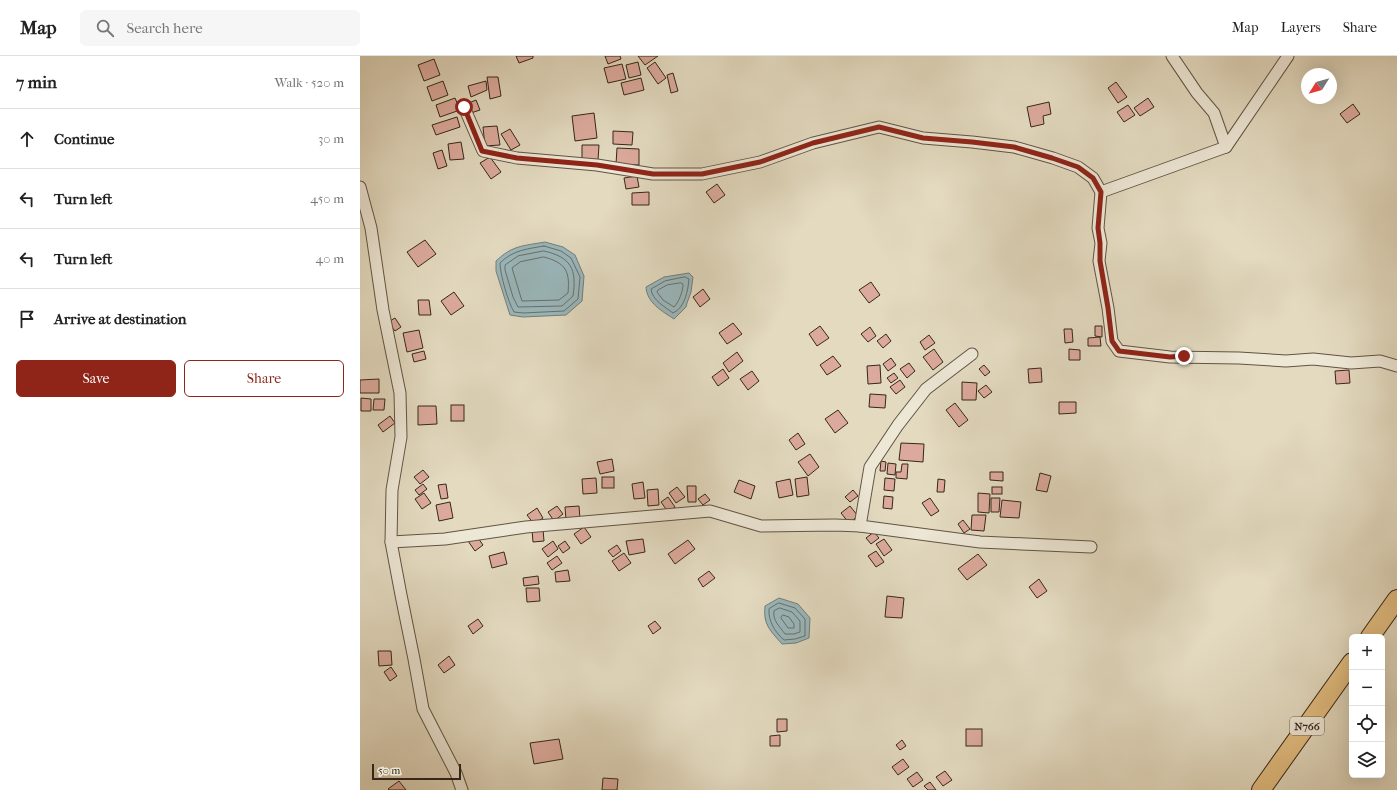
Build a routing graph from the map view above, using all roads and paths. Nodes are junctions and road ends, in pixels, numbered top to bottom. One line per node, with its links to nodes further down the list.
1 (1172, 56): 4 (street)
2 (1288, 56): 4 (street)
3 (464, 107): 6 (street)
4 (1226, 147): 6 (street)
5 (360, 187): 10 (street)
6 (1101, 192): 8 (street)
7 (972, 354): 9 (street)
8 (1397, 366)
9 (860, 526): 10 (street); 11 (street)
10 (391, 542): 15 (street)
11 (1090, 547)
12 (1397, 598): 13 (highway)
13 (1372, 634)
14 (1349, 666): 16 (highway, N766)
15 (462, 790)
16 (1261, 790)

